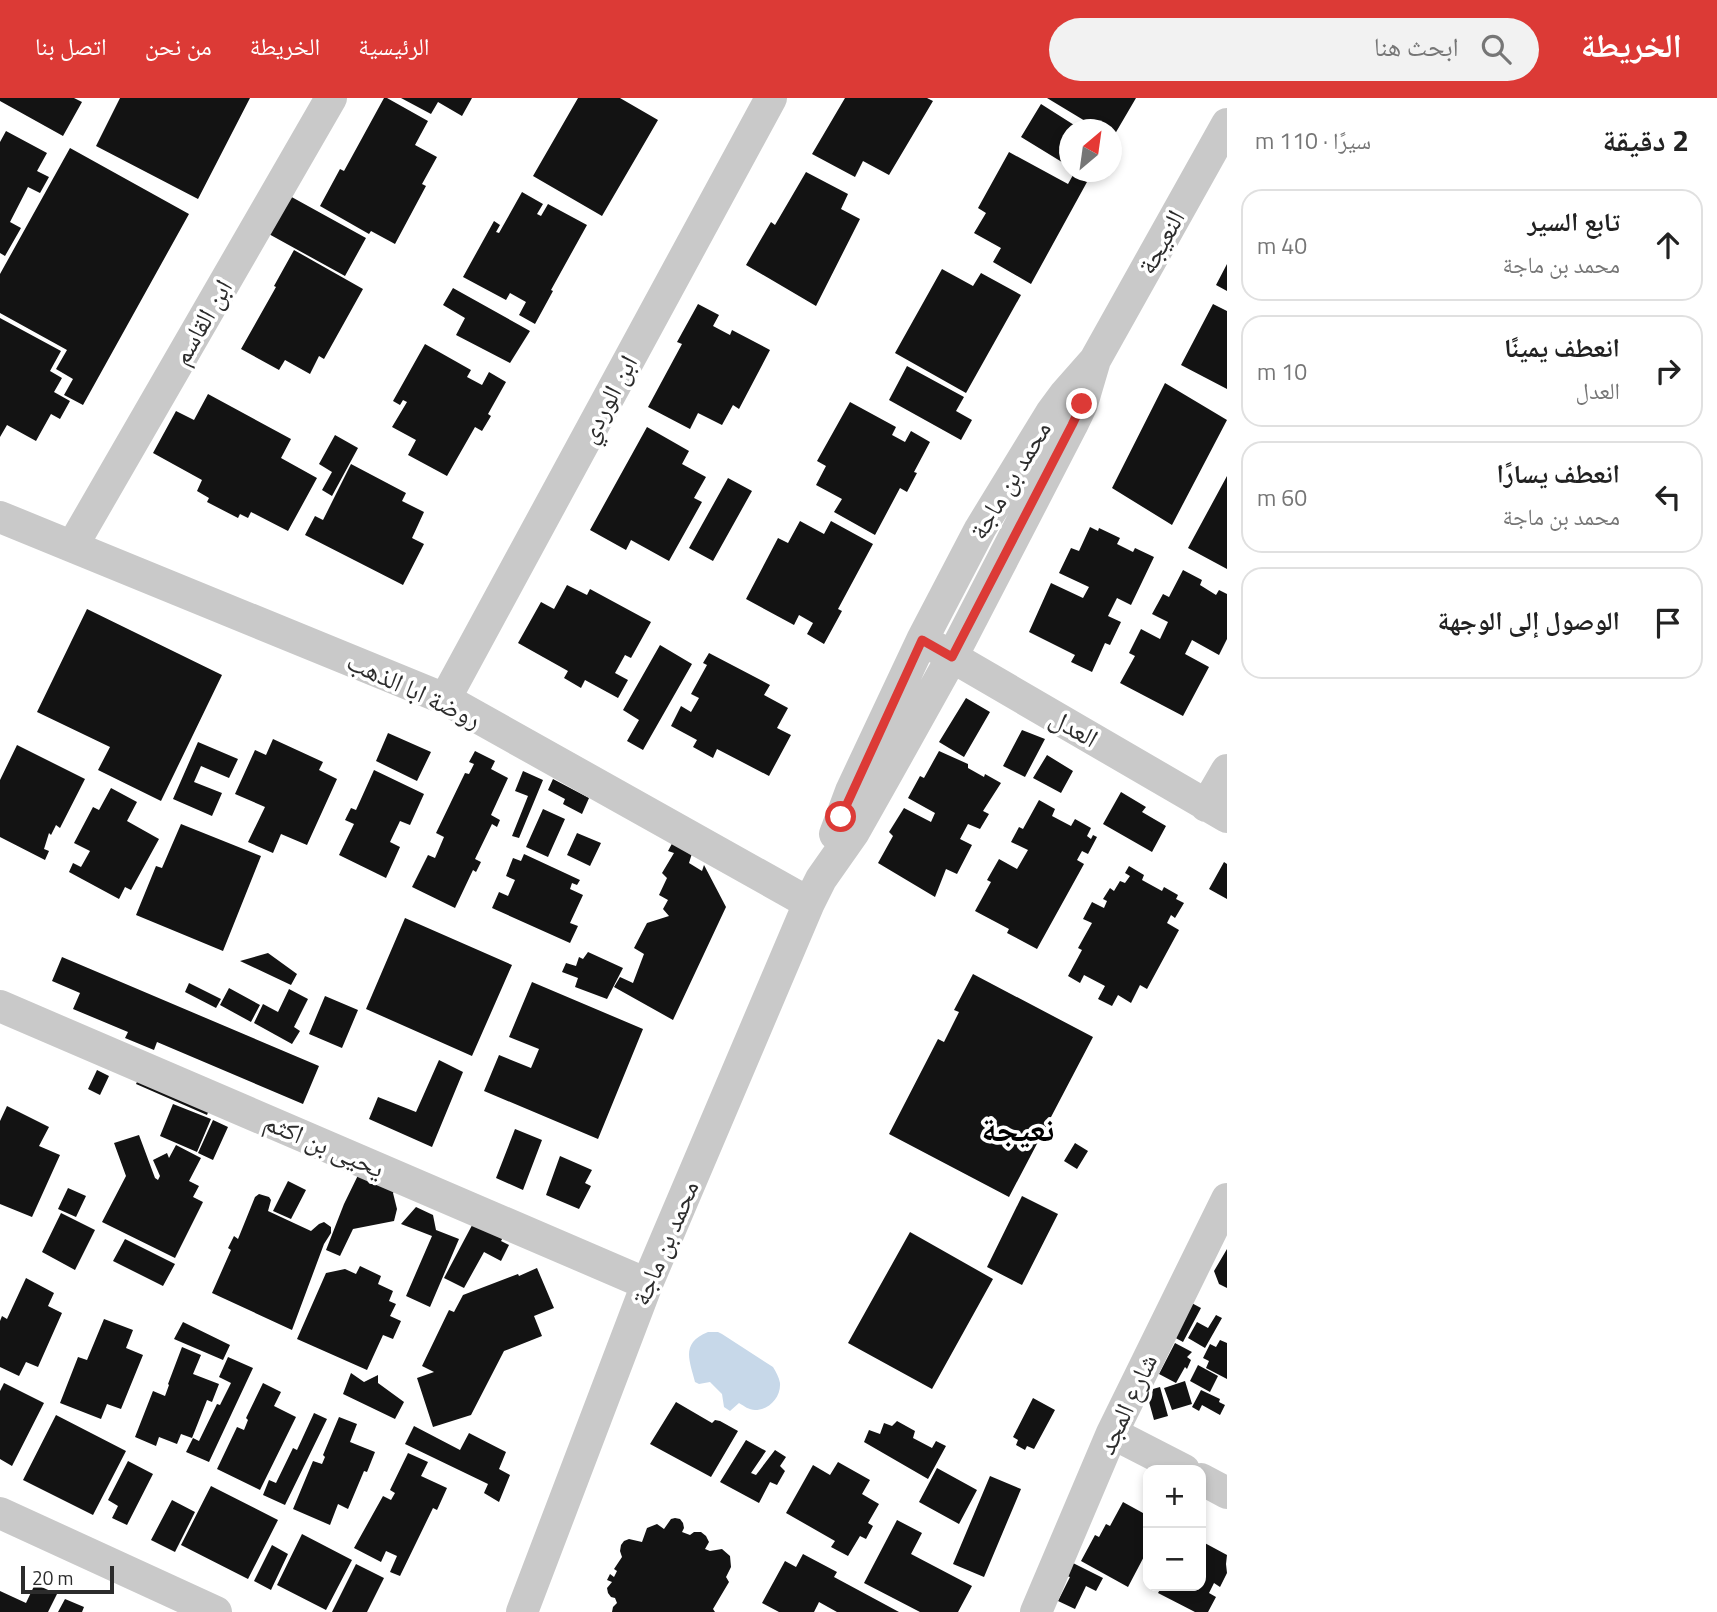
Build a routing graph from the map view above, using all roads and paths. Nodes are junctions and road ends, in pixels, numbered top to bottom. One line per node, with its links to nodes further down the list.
1 (771, 98): 9 (street, ابن الوردي)
2 (321, 101): 6 (street, ابن القاسم)
3 (1227, 124): 4 (street, النعيجة)
4 (1095, 359): 7 (street, محمد بن ماجة); 8 (street, محمد بن ماجة)
5 (0, 517): 6 (street, روضة ابا الذهب)
6 (73, 545): 9 (street, روضة ابا الذهب)
7 (922, 640): 8 (street, العدل); 12 (street, محمد بن ماجة)
8 (952, 657): 11 (street, العدل); 12 (street, محمد بن ماجة)
9 (445, 699): 12 (street, روضة ابا الذهب)
10 (1227, 770): 11 (street)
11 (1217, 812)
12 (815, 891): 15 (street, محمد بن ماجة)
13 (0, 1006): 15 (street, يحيى بن اكثم)
14 (1227, 1199): 16 (street, شارع المجد)
15 (647, 1284): 22 (street, محمد بن ماجة)
16 (1112, 1433): 17 (street); 23 (street, شارع المجد)
17 (1174, 1465)
18 (1206, 1482): 19 (street)
19 (1227, 1493)
20 (0, 1513): 21 (street)
21 (216, 1612)
22 (522, 1612)
23 (1036, 1612)

